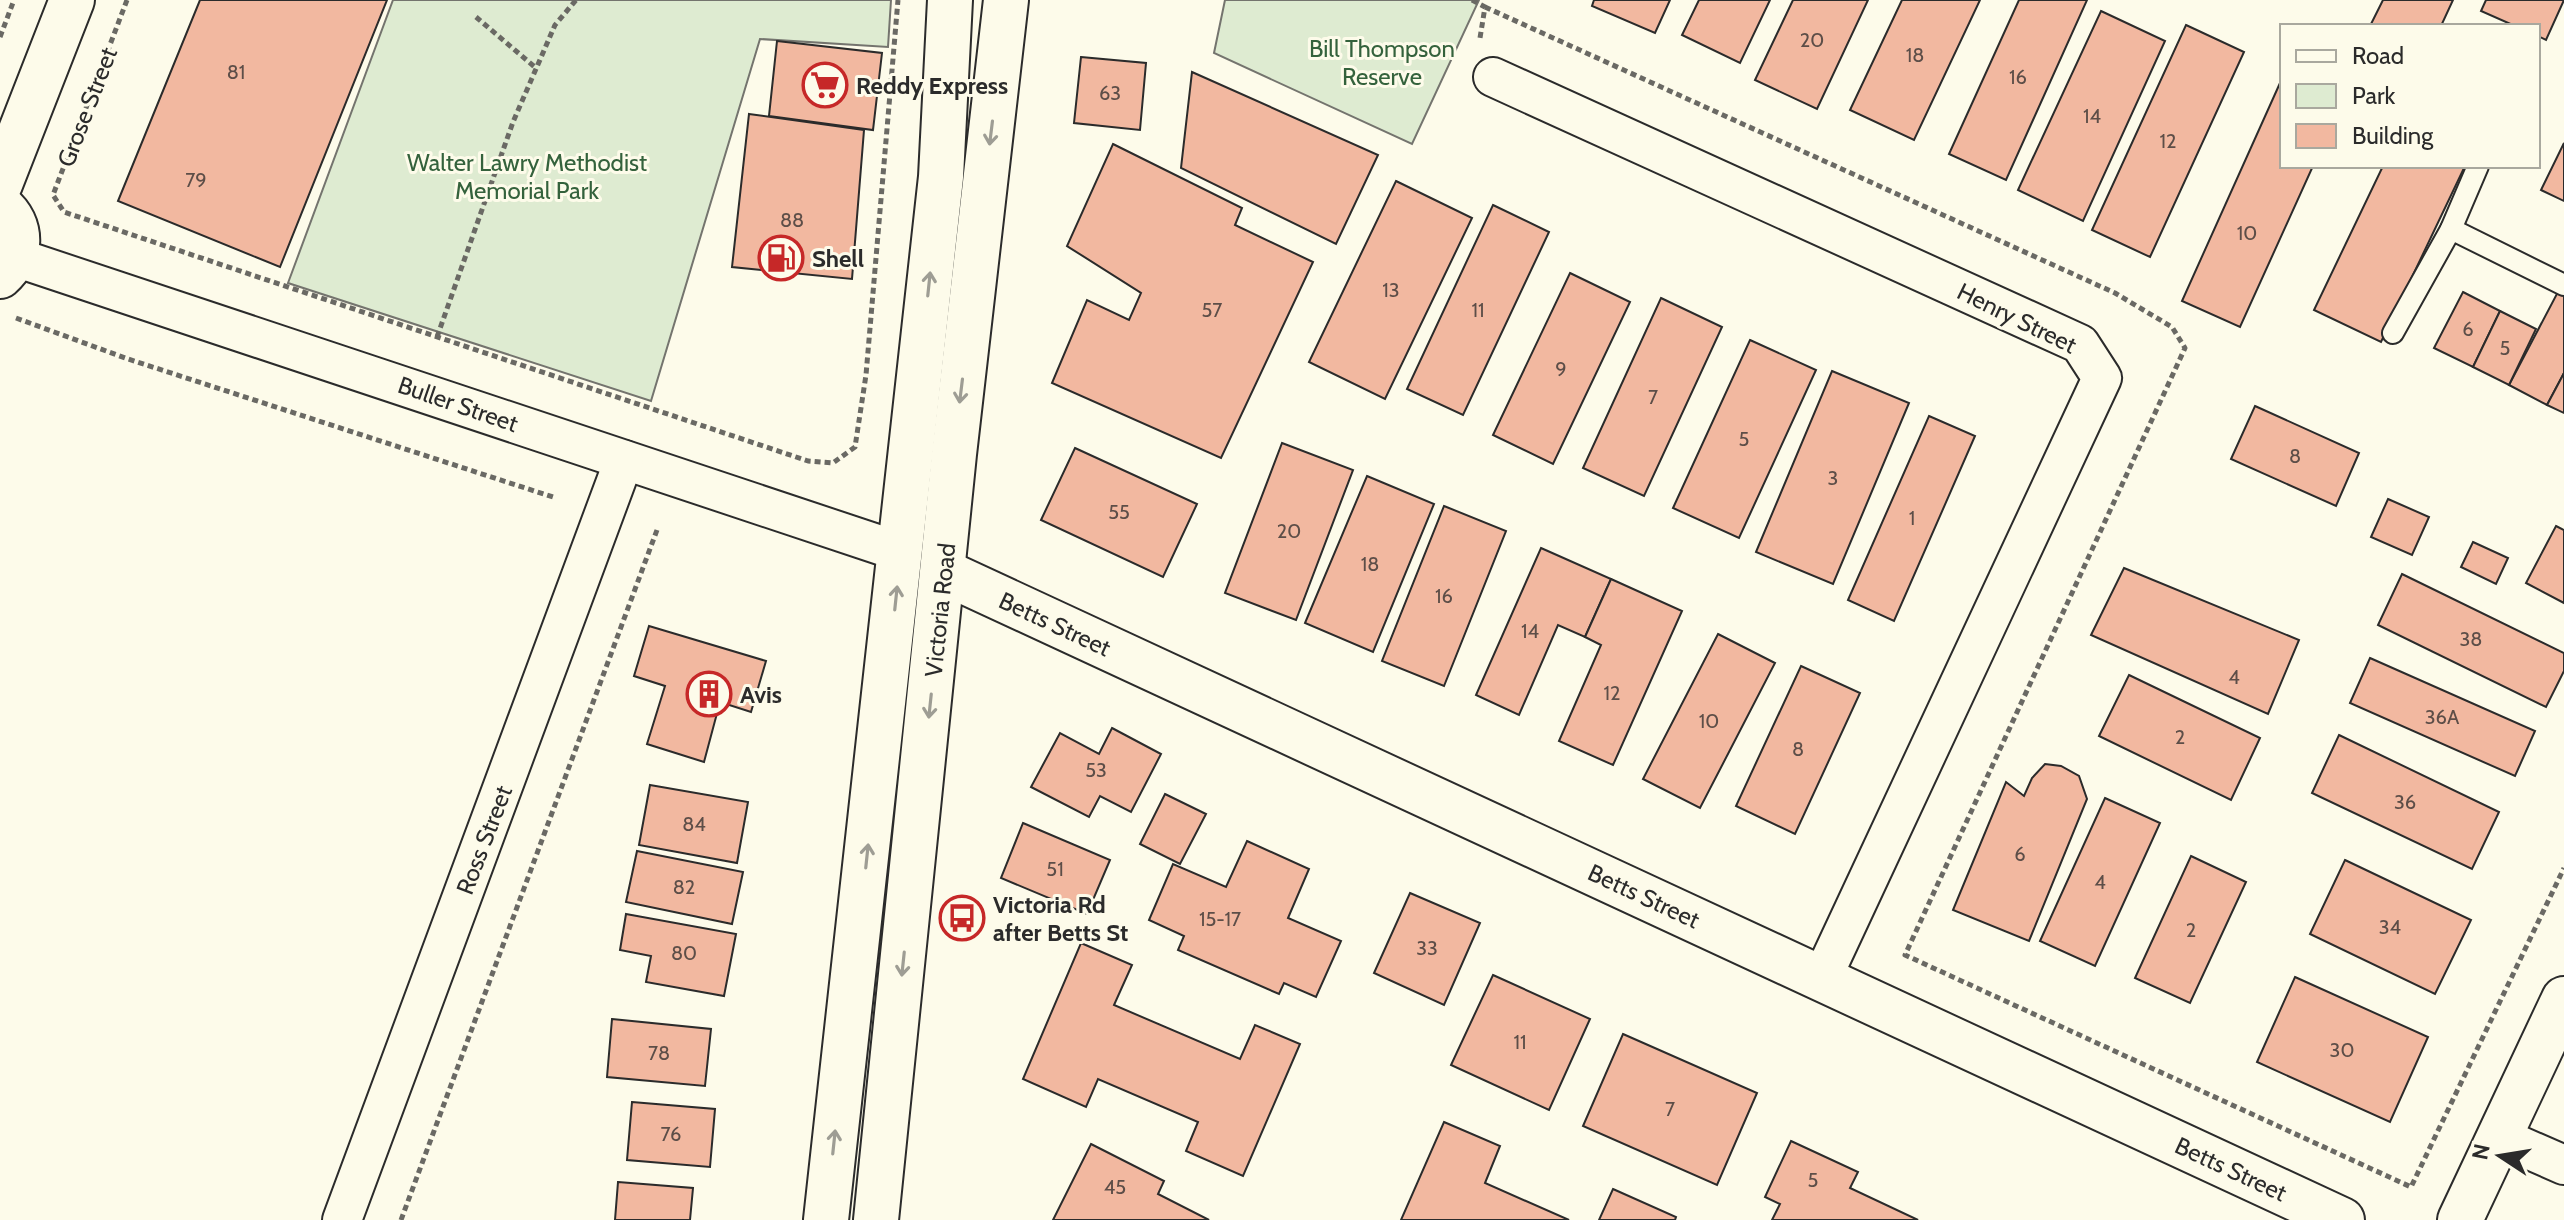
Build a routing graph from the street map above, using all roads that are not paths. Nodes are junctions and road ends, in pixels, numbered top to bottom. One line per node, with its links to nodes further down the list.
1 (72, 0): 6 (main road)
2 (950, 0): 13 (main road, Victoria Road, one-way to 2)
3 (1006, 0): 14 (main road, Victoria Road, one-way to 14)
4 (1493, 77): 15 (street, Henry Street)
5 (2477, 168): 8 (lane)
6 (0, 184)
7 (0, 206): 9 (main road)
8 (2451, 229): 10 (lane); 11 (lane)
9 (7, 282): 12 (street, Buller Street)
10 (2564, 285)
11 (2393, 333)
12 (624, 460): 13 (street, Buller Street); 19 (street, Ross Street)
13 (901, 552): 20 (main road, Victoria Road, one-way to 13)
14 (944, 572): 15 (main road, Betts Street); 21 (main road, Victoria Road, one-way to 21)
15 (1822, 978): 22 (main road, Betts Street)
16 (2564, 999): 17 (main road)
17 (2500, 1137): 18 (street); 23 (main road)
18 (2564, 1165)
19 (342, 1220)
20 (826, 1220)
21 (876, 1220)
22 (2342, 1220)
23 (2460, 1220)

